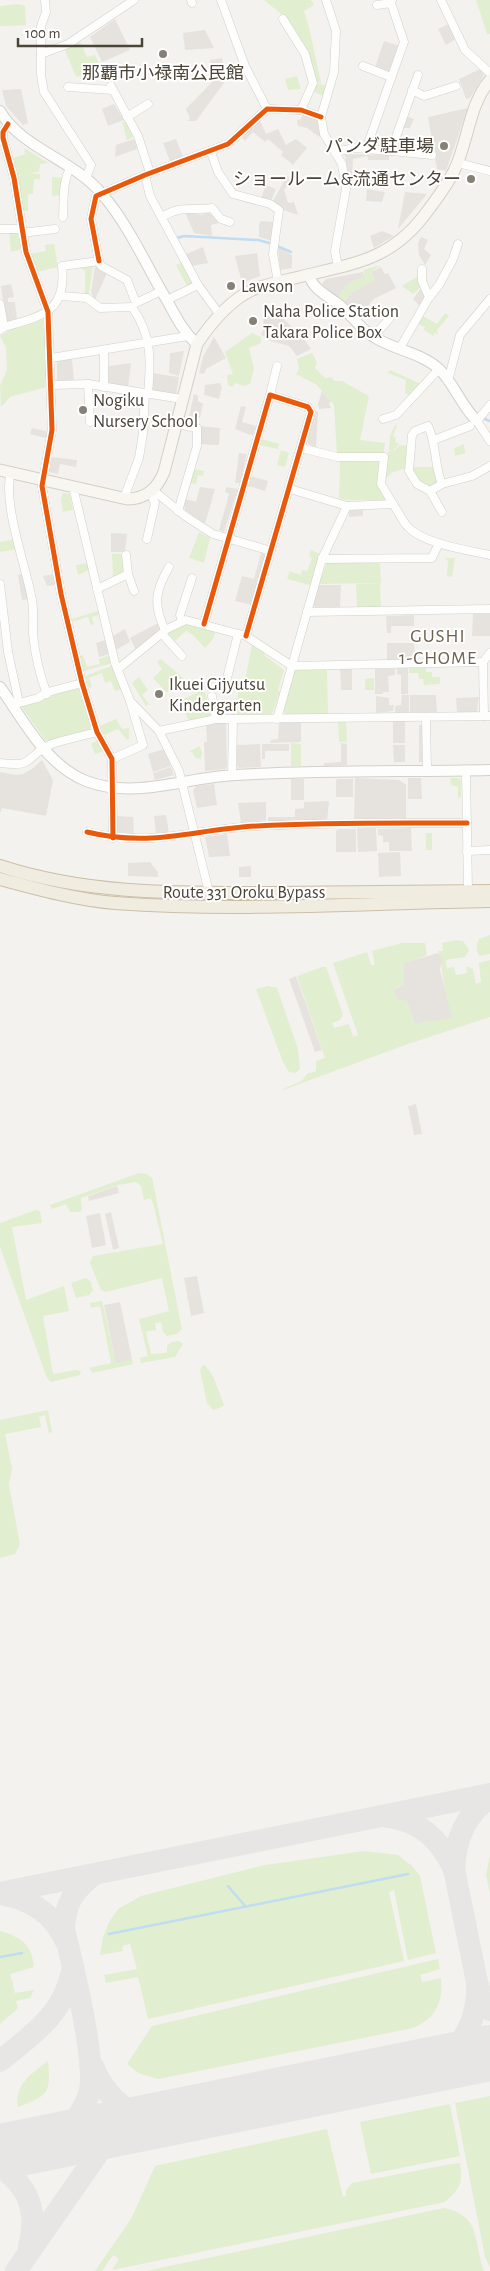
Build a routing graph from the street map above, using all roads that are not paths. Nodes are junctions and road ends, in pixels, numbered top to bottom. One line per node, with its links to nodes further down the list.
1 (45, 0): 9 (street)
2 (134, 0): 9 (street)
3 (220, 0): 19 (street)
4 (326, 0): 22 (street)
5 (442, 0): 11 (street)
6 (392, 1): 7 (street); 13 (street)
7 (378, 5)
8 (283, 19): 20 (street)
9 (41, 54): 33 (street)
10 (363, 66): 13 (street)
11 (490, 73)
12 (418, 75): 17 (street)
13 (391, 77): 24 (street)
14 (490, 80): 29 (main road)
15 (68, 86): 21 (street)
16 (456, 86): 17 (street)
17 (412, 90): 25 (street)
18 (148, 104): 21 (street)
19 (267, 109): 20 (street); 26 (street)
20 (300, 110): 22 (street)
21 (127, 117): 32 (street)
22 (321, 117): 27 (street)
23 (3, 118): 30 (street); 40 (street)
24 (366, 149): 25 (street); 27 (street)
25 (391, 151): 28 (street)
26 (211, 152): 32 (street); 46 (street)
27 (335, 152): 43 (street)
28 (432, 155)
29 (458, 164): 31 (street); 43 (main road)
30 (71, 167): 33 (street); 35 (street)
31 (490, 171)
32 (148, 174): 34 (street); 36 (street)
33 (86, 178): 34 (street)
34 (102, 193): 42 (street); 48 (street)
35 (63, 217)
36 (162, 217): 37 (street); 47 (street)
37 (230, 222)
38 (0, 229): 40 (street)
39 (55, 229): 40 (street)
40 (22, 231): 55 (street)
41 (458, 244): 50 (street)
42 (99, 261): 49 (street); 54 (street)
43 (338, 267): 45 (main road)
44 (422, 269): 50 (street)
45 (309, 275): 46 (main road); 59 (street)
46 (278, 282): 56 (main road)
47 (198, 285): 52 (street); 56 (street)
48 (161, 291): 52 (street); 54 (street)
49 (61, 296): 54 (street); 55 (street)
50 (429, 297): 62 (street)
51 (490, 299): 67 (street)
52 (167, 300): 60 (street)
53 (0, 304): 58 (street)
54 (134, 305): 61 (street)
55 (48, 312): 58 (street); 64 (street)
56 (220, 315): 60 (main road)
57 (389, 319): 59 (street)
58 (2, 328)
59 (373, 337): 62 (street)
60 (193, 340): 61 (street); 73 (main road)
61 (150, 343): 63 (street); 71 (street)
62 (400, 348): 66 (street)
63 (104, 350): 64 (street); 70 (street)
64 (51, 358): 69 (street)
65 (277, 366): 72 (street)
66 (439, 369): 67 (street); 75 (street)
67 (448, 382): 77 (street)
68 (88, 384): 69 (street); 70 (street); 76 (street)
69 (51, 385): 84 (street)
70 (104, 387): 71 (street)
71 (146, 394): 73 (street); 90 (street)
72 (270, 395): 81 (street); 95 (street)
73 (182, 399): 78 (main road)
74 (490, 405): 77 (street)
75 (383, 419)
76 (90, 422)
77 (474, 423): 79 (street); 80 (street)
78 (176, 424): 88 (main road); 93 (street)
79 (434, 440): 85 (street); 89 (street)
80 (490, 441)
81 (301, 448): 87 (street); 91 (street)
82 (490, 466): 85 (street)
83 (6, 471): 84 (main road); 123 (street)
84 (44, 480): 86 (main road); 121 (street)
85 (442, 484): 89 (street)
86 (73, 487): 90 (main road); 106 (street)
87 (290, 489): 92 (street); 98 (street)
88 (152, 491): 90 (main road); 93 (street); 96 (street)
89 (430, 491): 94 (street)
90 (124, 498)
91 (393, 504): 92 (street); 97 (street)
92 (347, 506): 101 (street)
93 (178, 511): 95 (street)
94 (442, 512)
95 (228, 538): 98 (street); 111 (street)
96 (147, 539)
97 (439, 543): 100 (street); 101 (street)
98 (271, 551): 114 (street)
99 (126, 555): 103 (street)
100 (490, 556)
101 (322, 559): 109 (street)
102 (169, 567): 112 (street)
103 (128, 574): 106 (street); 107 (street)
104 (192, 578): 110 (street)
105 (0, 584): 113 (street)
106 (97, 590): 119 (street)
107 (134, 591)
108 (490, 609): 109 (street)
109 (307, 612): 118 (street)
110 (182, 622): 111 (street); 112 (street)
111 (204, 624): 114 (street)
112 (164, 632): 116 (street); 119 (street)
113 (3, 634): 123 (street)
114 (242, 635): 118 (street); 120 (street)
115 (490, 653): 117 (street)
116 (182, 656)
117 (482, 662): 118 (street); 126 (street)
118 (292, 666): 130 (street)
119 (118, 669): 125 (street)
120 (226, 682)
121 (82, 683): 123 (street); 132 (street)
122 (0, 687): 133 (street)
123 (47, 694)
124 (212, 696): 128 (street)
125 (130, 701): 131 (street); 134 (street)
126 (487, 716): 127 (street)
127 (426, 717): 130 (street); 137 (street)
128 (216, 719): 129 (street); 131 (street)
129 (232, 719): 130 (street); 139 (street)
130 (277, 719)
131 (160, 730): 140 (street)
132 (97, 732): 133 (street); 134 (street)
133 (44, 749): 135 (street); 141 (street)
134 (112, 759): 141 (street)
135 (0, 763)
136 (490, 770): 138 (street)
137 (427, 771): 138 (street); 139 (street)
138 (466, 771): 142 (street)
139 (232, 775): 140 (street)
140 (183, 782): 141 (street); 144 (street)
141 (113, 788): 145 (street)
142 (466, 822): 144 (street); 147 (street)
143 (87, 832): 145 (street)
144 (196, 834): 145 (street); 152 (street)
145 (113, 838)
146 (490, 850): 147 (street)
147 (467, 851): 150 (street)
148 (0, 866): 152 (highway, Route 331 Oroku Bypass)
149 (0, 879): 152 (highway, Route 331 Oroku Bypass)
150 (468, 891): 151 (highway, Route 331 Oroku Bypass); 152 (highway, Route 331 Oroku Bypass)
151 (490, 891)
152 (210, 899): 153 (highway, Route 331 Oroku Bypass)
153 (490, 901)

